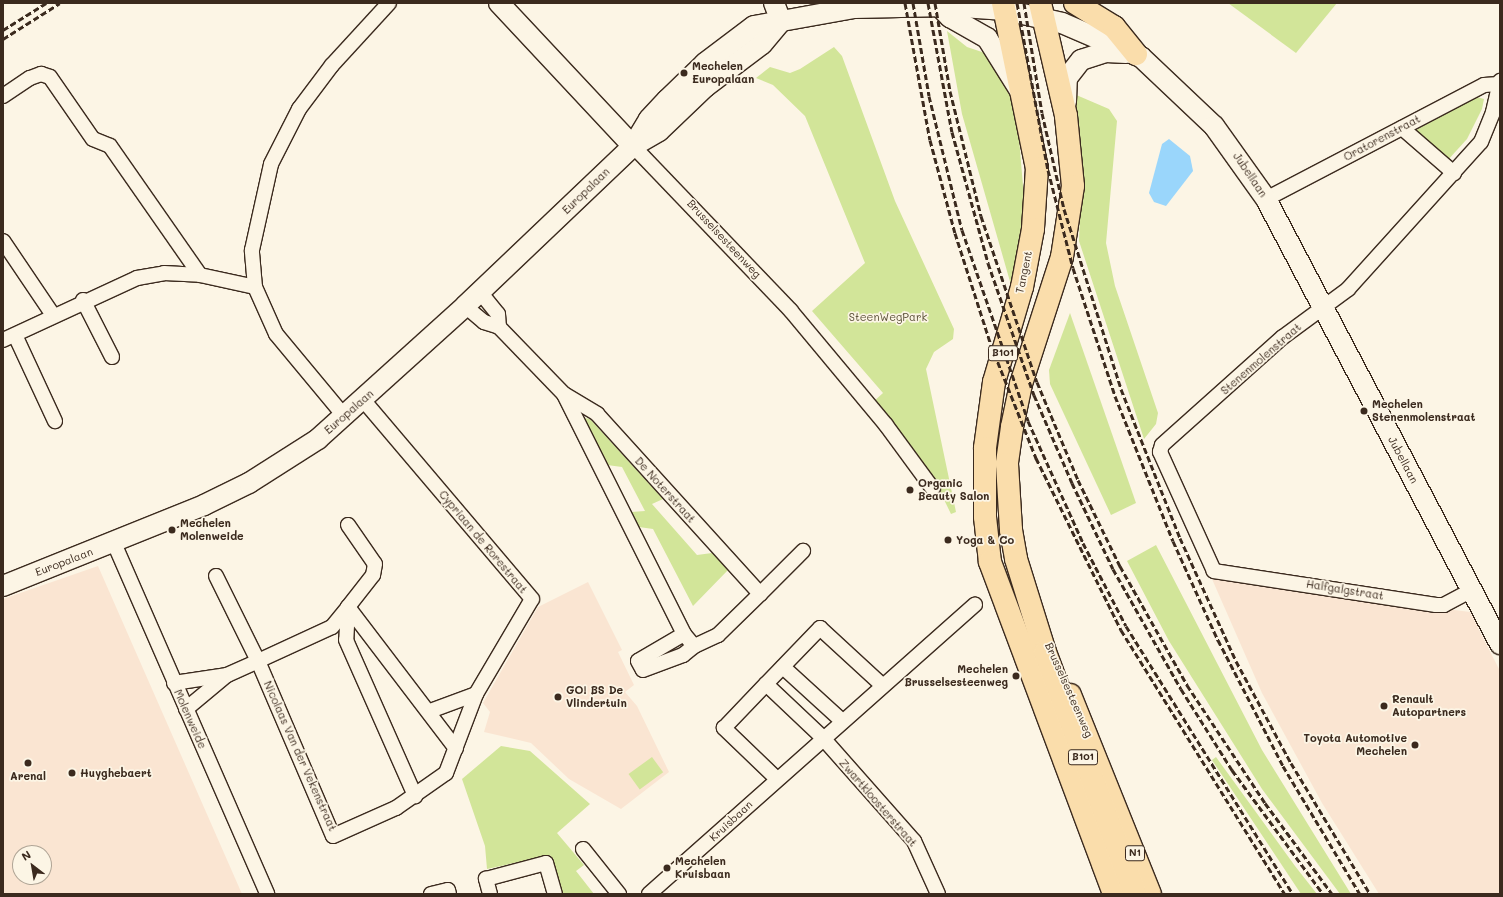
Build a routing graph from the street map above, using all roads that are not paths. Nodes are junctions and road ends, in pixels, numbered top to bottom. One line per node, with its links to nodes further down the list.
1 (389, 3): 20 (street)
2 (499, 3): 15 (main road, Brusselsesteenweg)
3 (774, 3): 8 (main road)
4 (1076, 3): 9 (main road)
5 (946, 5): 6 (main road, Jubellaan); 8 (main road, Jubellaan); 11 (main road)
6 (1004, 6): 7 (main road, Jubellaan); 11 (main road, Tangent / B101)
7 (1041, 10): 9 (main road, Jubellaan); 13 (main road, B101)
8 (781, 22): 15 (main road, Europalaan)
9 (1138, 56): 13 (main road); 17 (main road, Jubellaan)
10 (1500, 83): 14 (street, Oratorenstraat); 16 (street, Stenenmolenstraat)
11 (1019, 89): 72 (main road, Tangent / B101)
12 (3, 96): 19 (street)
13 (1066, 116): 44 (main road, Brusselsesteenweg / B101)
14 (1402, 128): 16 (street); 17 (street, Oratorenstraat)
15 (633, 146): 21 (main road, Europalaan); 33 (street, Brusselsesteenweg)
16 (1454, 173): 24 (street, Stenenmolenstraat)
17 (1266, 199): 24 (main road, Jubellaan)
18 (3, 241): 25 (street)
19 (200, 275): 20 (street); 22 (street)
20 (254, 287): 31 (street)
21 (480, 292): 23 (main road, Europalaan); 26 (street, De Noterstraat)
22 (83, 300): 25 (street); 28 (street)
23 (465, 306): 26 (street, De Noterstraat); 30 (main road, Europalaan)
24 (1323, 308): 37 (street, Stenenmolenstraat); 40 (main road, Jubellaan)
25 (53, 315): 27 (street)
26 (499, 327): 29 (street, De Noterstraat)
27 (9, 337): 32 (street)
28 (112, 357)
29 (564, 394): 41 (street, De Noterstraat); 46 (street, De Noterstraat)
30 (363, 400): 31 (main road, Europalaan); 54 (street, Cypriaan de Rorestraat)
31 (345, 417): 35 (main road, Europalaan)
32 (55, 421)
33 (933, 489)
34 (348, 525): 43 (street)
35 (114, 543): 39 (main road, Europalaan); 51 (street, Molenweide)
36 (803, 551): 41 (street)
37 (1214, 571): 40 (street, Halfgalgstraat)
38 (216, 576): 48 (street, Nicolaas Van der Vekenstraat)
39 (3, 586)
40 (1472, 590): 45 (main road, Jubellaan)
41 (760, 594): 47 (street)
42 (974, 605): 53 (street, Kruisbaan)
43 (348, 607): 48 (street); 56 (street); 61 (street)
44 (1036, 619): 62 (main road, Brusselsesteenweg / B101); 73 (main road, B101)
45 (1497, 632)
46 (684, 634): 47 (street, De Noterstraat); 47 (street)
47 (694, 646)
48 (258, 661): 50 (street); 61 (street, Nicolaas Van der Vekenstraat)
49 (783, 667): 52 (street); 53 (street); 57 (street)
50 (227, 675): 51 (street); 55 (street)
51 (174, 683): 55 (street, Molenweide)
52 (766, 684): 58 (street); 60 (street)
53 (882, 685): 57 (street, Kruisbaan)
54 (476, 694): 56 (street); 59 (street, Cypriaan de Rorestraat)
55 (186, 709): 64 (street, Molenweide)
56 (430, 711): 59 (street)
57 (841, 720): 58 (street, Kruisbaan)
58 (822, 737): 60 (street, Kruisbaan); 71 (street, Zwartkloosterstraat)
59 (456, 749): 61 (street, Nicolaas Van der Vekenstraat)
60 (777, 779): 70 (street, Kruisbaan)
61 (415, 796)
62 (1120, 811): 74 (main road, Brusselsesteenweg / N1)
63 (583, 849): 69 (street)
64 (267, 894)
65 (431, 894): 66 (street)
66 (449, 894)
67 (490, 894): 68 (street)
68 (555, 894)
69 (619, 894)
70 (649, 894)
71 (938, 894)
72 (1114, 894)
73 (1135, 894)
74 (1150, 894)

